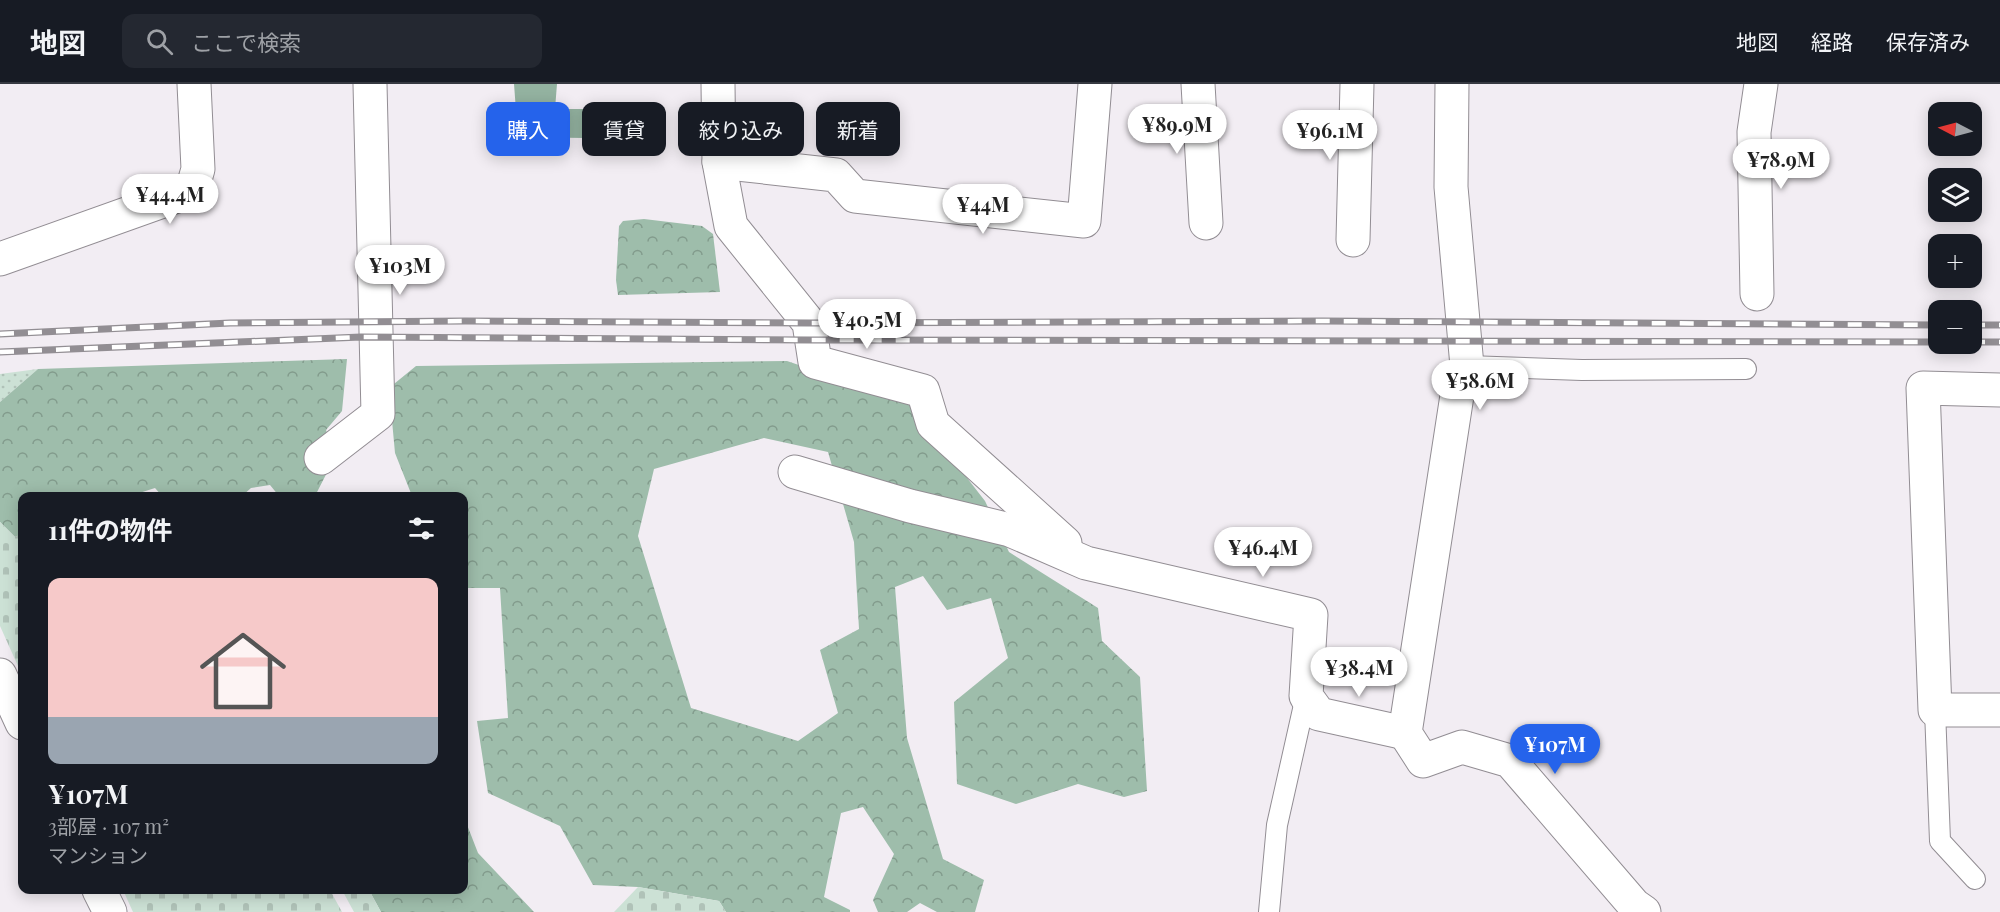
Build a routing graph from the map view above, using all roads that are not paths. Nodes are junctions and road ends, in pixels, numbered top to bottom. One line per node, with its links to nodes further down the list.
1 (194, 84): 12 (street)
2 (370, 84): 17 (street)
3 (718, 84): 9 (street)
4 (1095, 84): 9 (street)
5 (1198, 84): 10 (street)
6 (1357, 84): 11 (street)
7 (1452, 84): 14 (street)
8 (1761, 84): 13 (street)
9 (719, 162): 19 (street)
10 (1206, 223)
11 (1353, 240)
12 (0, 259)
13 (1757, 294)
14 (1467, 366): 15 (lane); 25 (street)
15 (1746, 369)
16 (2000, 390): 22 (street)
17 (321, 458)
18 (795, 472): 19 (street)
19 (1086, 563): 21 (street)
20 (0, 675): 24 (street)
21 (1312, 705): 25 (street); 29 (lane)
22 (1935, 710): 23 (street); 26 (lane)
23 (2000, 710)
24 (18, 714)
25 (1396, 732): 30 (street)
26 (1975, 879)
27 (101, 894): 28 (street)
28 (110, 912)
29 (1269, 912)
30 (1644, 912)

